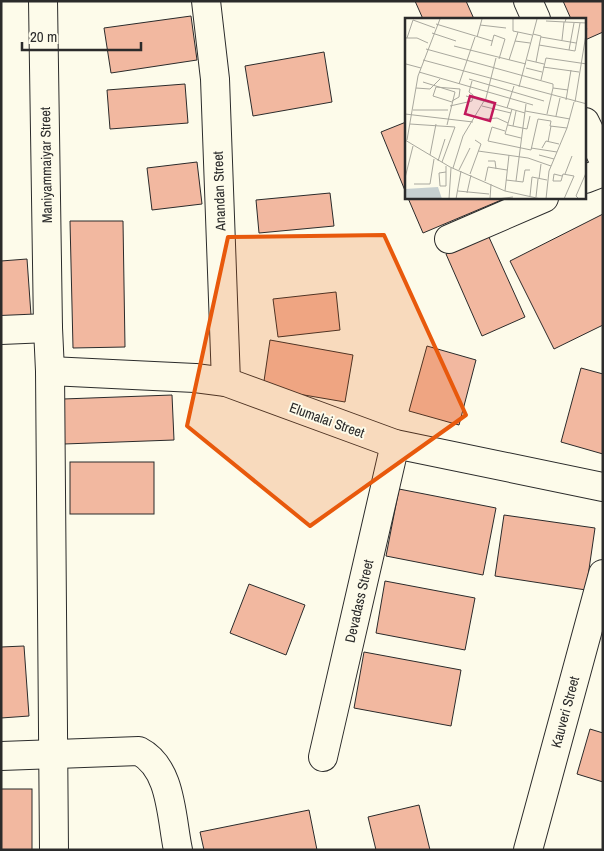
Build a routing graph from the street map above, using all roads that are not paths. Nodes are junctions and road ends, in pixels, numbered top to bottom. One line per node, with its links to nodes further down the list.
1 (43, 1): 11 (street, Maniyammaiyar Street)
2 (206, 1): 14 (street, Anandan Street)
3 (528, 1): 4 (street)
4 (536, 18)
5 (586, 124): 6 (street)
6 (603, 160)
7 (603, 172): 8 (street)
8 (586, 180)
9 (542, 199): 10 (street)
10 (449, 240)
11 (48, 328): 12 (street); 13 (street, Maniyammaiyar Street)
12 (1, 330)
13 (50, 371): 14 (street, Elumalai Street); 18 (street, Maniyammaiyar Street)
14 (226, 382): 15 (street, Elumalai Street)
15 (395, 444): 16 (street, Elumalai Street); 20 (street, Devadass Street)
16 (603, 487)
17 (603, 574): 23 (street, Kauveri Street)
18 (53, 754): 19 (street); 21 (street, Maniyammaiyar Street); 22 (street)
19 (1, 756)
20 (323, 757)
21 (54, 850)
22 (178, 850)
23 (528, 850)

